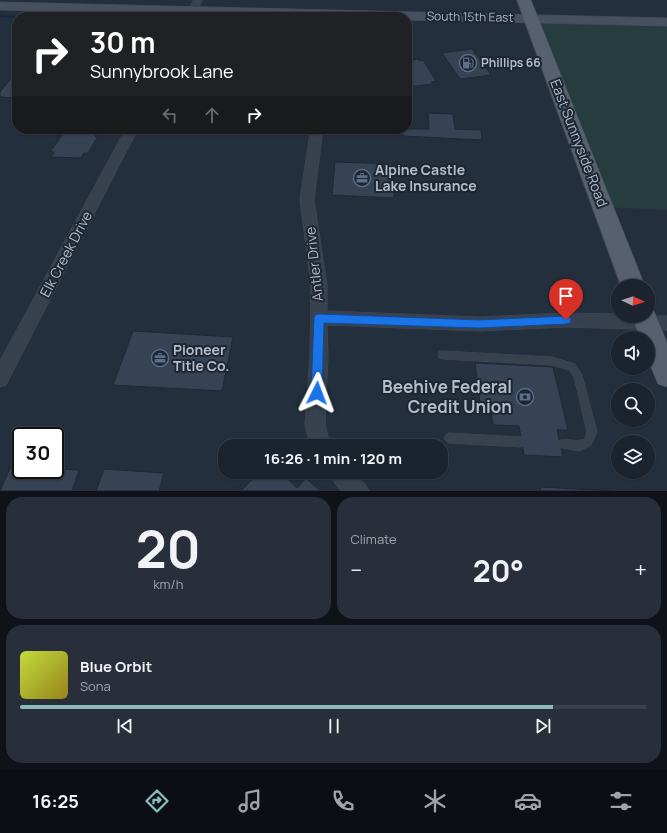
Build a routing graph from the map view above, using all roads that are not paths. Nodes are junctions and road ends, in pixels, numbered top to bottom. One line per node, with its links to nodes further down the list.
1 (524, 0): 6 (main road, East Sunnyside Road)
2 (0, 6): 3 (main road, South 15th East)
3 (193, 9): 4 (main road, South 15th East)
4 (306, 12)
5 (412, 15): 6 (main road, South 15th East)
6 (531, 18): 7 (main road, South 15th East); 10 (main road, East Sunnyside Road)
7 (667, 22)
8 (129, 134): 16 (street, Elk Creek Drive)
9 (316, 134): 11 (street, Antler Drive)
10 (630, 279)
11 (319, 318): 12 (street); 18 (street, Antler Drive)
12 (611, 321)
13 (654, 323): 15 (main road)
14 (442, 355): 20 (lane)
15 (667, 375)
16 (0, 379)
17 (449, 438): 19 (lane)
18 (318, 439)
19 (522, 442)
20 (561, 444)
21 (344, 479): 22 (street)
22 (358, 491)

